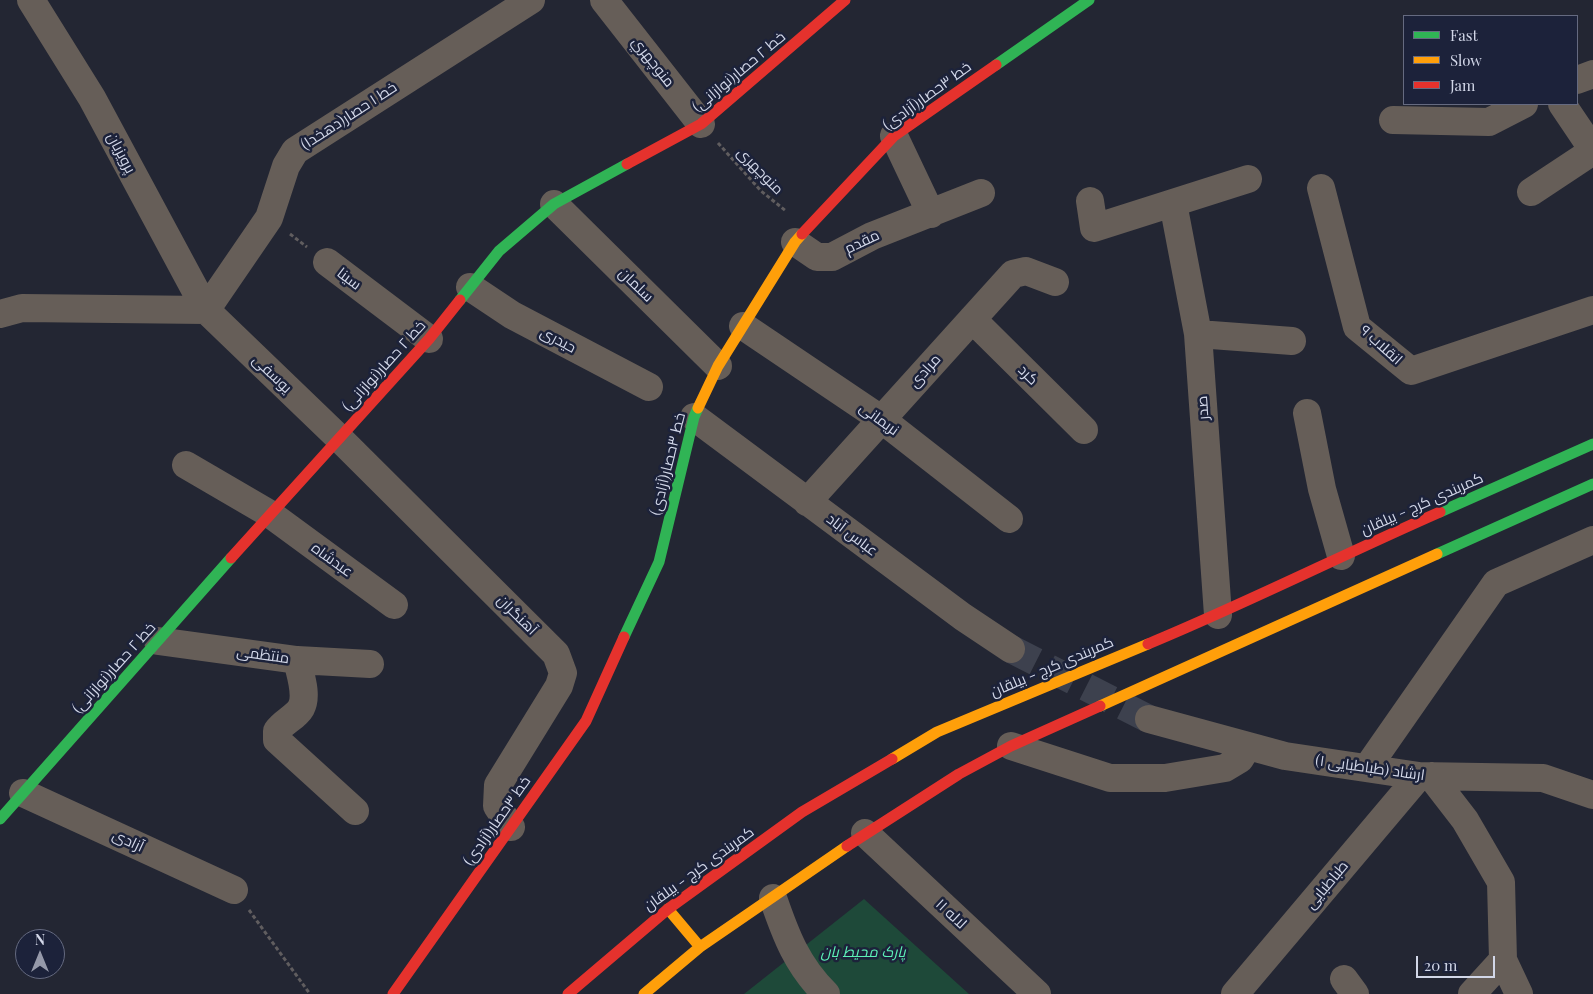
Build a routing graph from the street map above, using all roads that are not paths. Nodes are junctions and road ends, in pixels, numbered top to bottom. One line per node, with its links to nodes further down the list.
1 (31, 0): 26 (street, پرویزیان)
2 (531, 0): 26 (street, خط ۱ حصار(دهخدا))
3 (604, 0): 11 (street, منوچهري)
4 (846, 0): 11 (main road, خط ۲ حصار(نوازانی))
5 (1089, 0): 12 (main road, خط ۳حصار(آزادی))
6 (1593, 74): 7 (street)
7 (1578, 80)
8 (1522, 105): 10 (street)
9 (1563, 105): 13 (street)
10 (1394, 120)
11 (701, 124): 20 (main road, خط ۲ حصار(نوازانی))
12 (894, 136): 21 (street); 22 (main road, خط ۳حصار(آزادی))
13 (1593, 151): 16 (street)
14 (1248, 179): 19 (street)
15 (1321, 188): 27 (street, انقلاب ۹)
16 (1531, 192)
17 (981, 193): 21 (street, مقدم)
18 (1090, 201): 19 (street)
19 (1173, 203): 31 (street, صدر)
20 (554, 204): 25 (main road, خط ۲ حصار(نوازانی)); 34 (street, سلمان)
21 (931, 214): 22 (street, مقدم)
22 (801, 235): 30 (main road, خط ۳حصار(آزادی))
23 (327, 262): 32 (street, سینا)
24 (1055, 282): 29 (street, مرادی)
25 (470, 287): 32 (main road, خط ۲ حصار(نوازانی)); 35 (street, حیدری)
26 (206, 310): 28 (street); 40 (street, یوسفی)
27 (1593, 310)
28 (0, 314)
29 (972, 319): 38 (street, مرادی); 39 (street, کرد)
30 (742, 326): 34 (main road, خط ۳حصار(آزادی)); 38 (street, نریمانی)
31 (1198, 334): 33 (street); 50 (street, صدر)
32 (429, 339): 40 (main road, خط ۲ حصار(نوازانی))
33 (1292, 341)
34 (718, 366): 37 (main road, خط ۳حصار(آزادی))
35 (649, 387)
36 (1307, 413): 48 (street)
37 (694, 417): 44 (street, عباس آباد); 64 (main road, خط ۳حصار(آزادی))
38 (881, 419): 44 (street, مرادی); 46 (street, نریمانی)
39 (1084, 430)
40 (339, 438): 45 (main road, خط ۲ حصار(نوازانی)); 64 (street, آهنگران)
41 (1593, 444): 48 (main road, کمربندی کرج - بیلقان)
42 (186, 465): 45 (street, عبدشاه)
43 (1593, 484): 56 (main road)
44 (807, 502): 52 (street, عباس آباد)
45 (270, 514): 49 (street, عبدشاه); 51 (main road, خط ۲ حصار(نوازانی))
46 (1009, 519)
47 (1593, 540): 58 (street)
48 (1341, 556): 50 (main road, کمربندی کرج - بیلقان)
49 (394, 605)
50 (1218, 615): 68 (main road, کمربندی کرج - بیلقان)
51 (158, 642): 53 (street, منتظمی); 60 (main road, خط ۲ حصار(نوازانی))
52 (1011, 649)
53 (297, 660): 54 (street, منتظمی); 62 (street)
54 (370, 664)
55 (1149, 719): 57 (street, ارشاد (طباطبایی ۱))
56 (1010, 746): 57 (street); 65 (main road)
57 (1248, 746): 58 (street, ارشاد (طباطبایی ۱))
58 (1367, 768): 59 (street, ارشاد (طباطبایی ۱))
59 (1425, 776): 61 (street, ارشاد (طباطبایی ۱)); 70 (street); 76 (street, طباطبایی)
60 (23, 793): 63 (main road, خط ۲ حصار(نوازانی)); 66 (street, آزادی)
61 (1593, 795)
62 (355, 811)
63 (0, 818)
64 (511, 827): 71 (main road, خط ۳حصار(آزادی))
65 (865, 833): 67 (main road); 75 (street, لاله ۱۱)
66 (234, 890)
67 (773, 898): 69 (main road); 74 (street)
68 (668, 909): 69 (main road); 72 (main road, کمربندی کرج - بیلقان)
69 (700, 947): 73 (main road)
70 (1503, 960): 77 (street); 78 (street)
71 (393, 994)
72 (568, 994)
73 (644, 994)
74 (826, 994)
75 (1037, 994)
76 (1235, 994)
77 (1472, 994)
78 (1519, 994)

